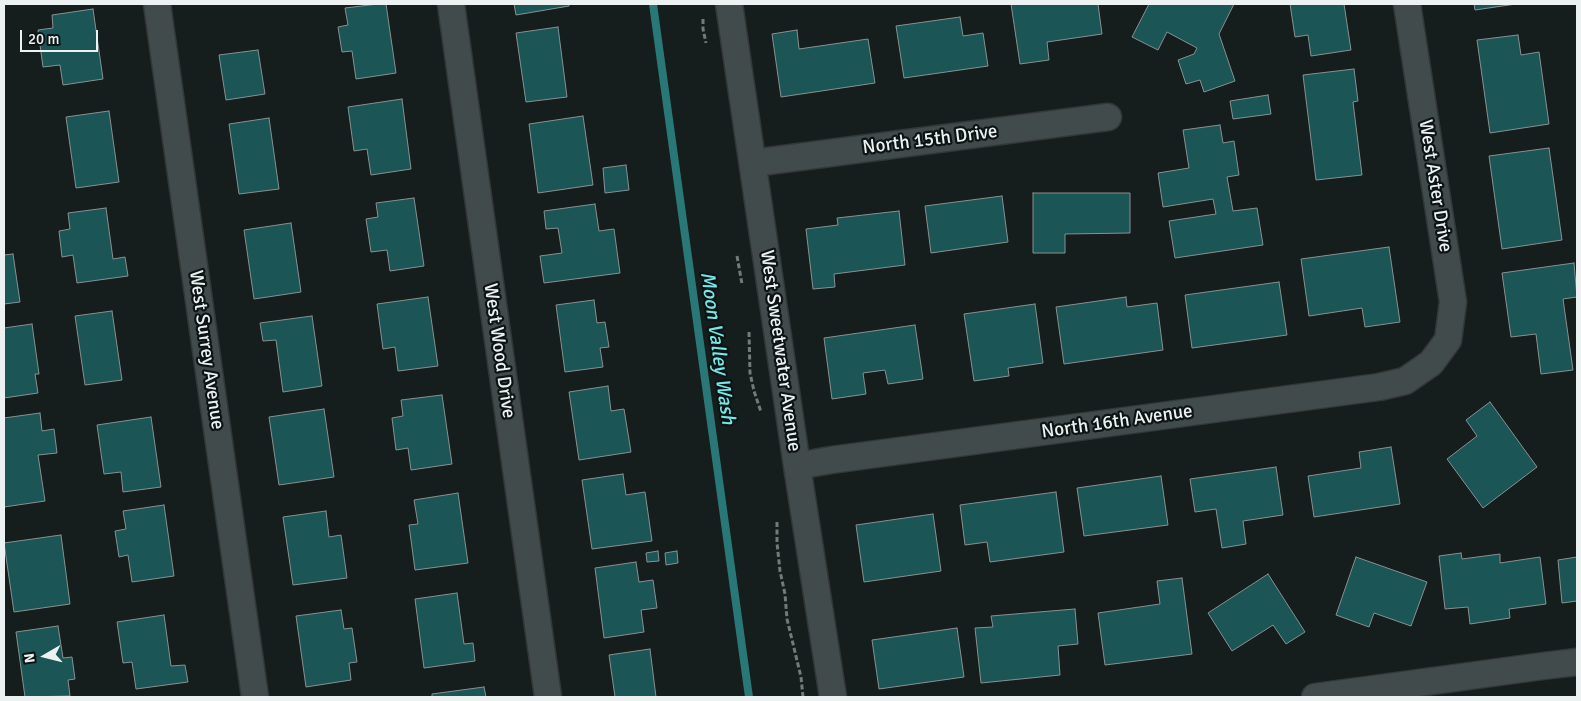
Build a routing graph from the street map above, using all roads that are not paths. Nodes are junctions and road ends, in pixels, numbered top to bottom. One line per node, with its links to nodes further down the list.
1 (157, 4): 10 (street, West Surrey Avenue)
2 (451, 4): 11 (street, West Wood Drive)
3 (729, 4): 6 (street, West Sweetwater Avenue)
4 (1407, 4): 7 (street, West Aster Drive)
5 (1108, 116): 6 (street, North 15th Drive)
6 (753, 163): 8 (street, West Sweetwater Avenue)
7 (1431, 364): 8 (street, North 16th Avenue)
8 (797, 466): 12 (street, West Sweetwater Avenue)
9 (1577, 662): 13 (street)
10 (255, 697)
11 (548, 697)
12 (833, 697)
13 (1315, 697)

